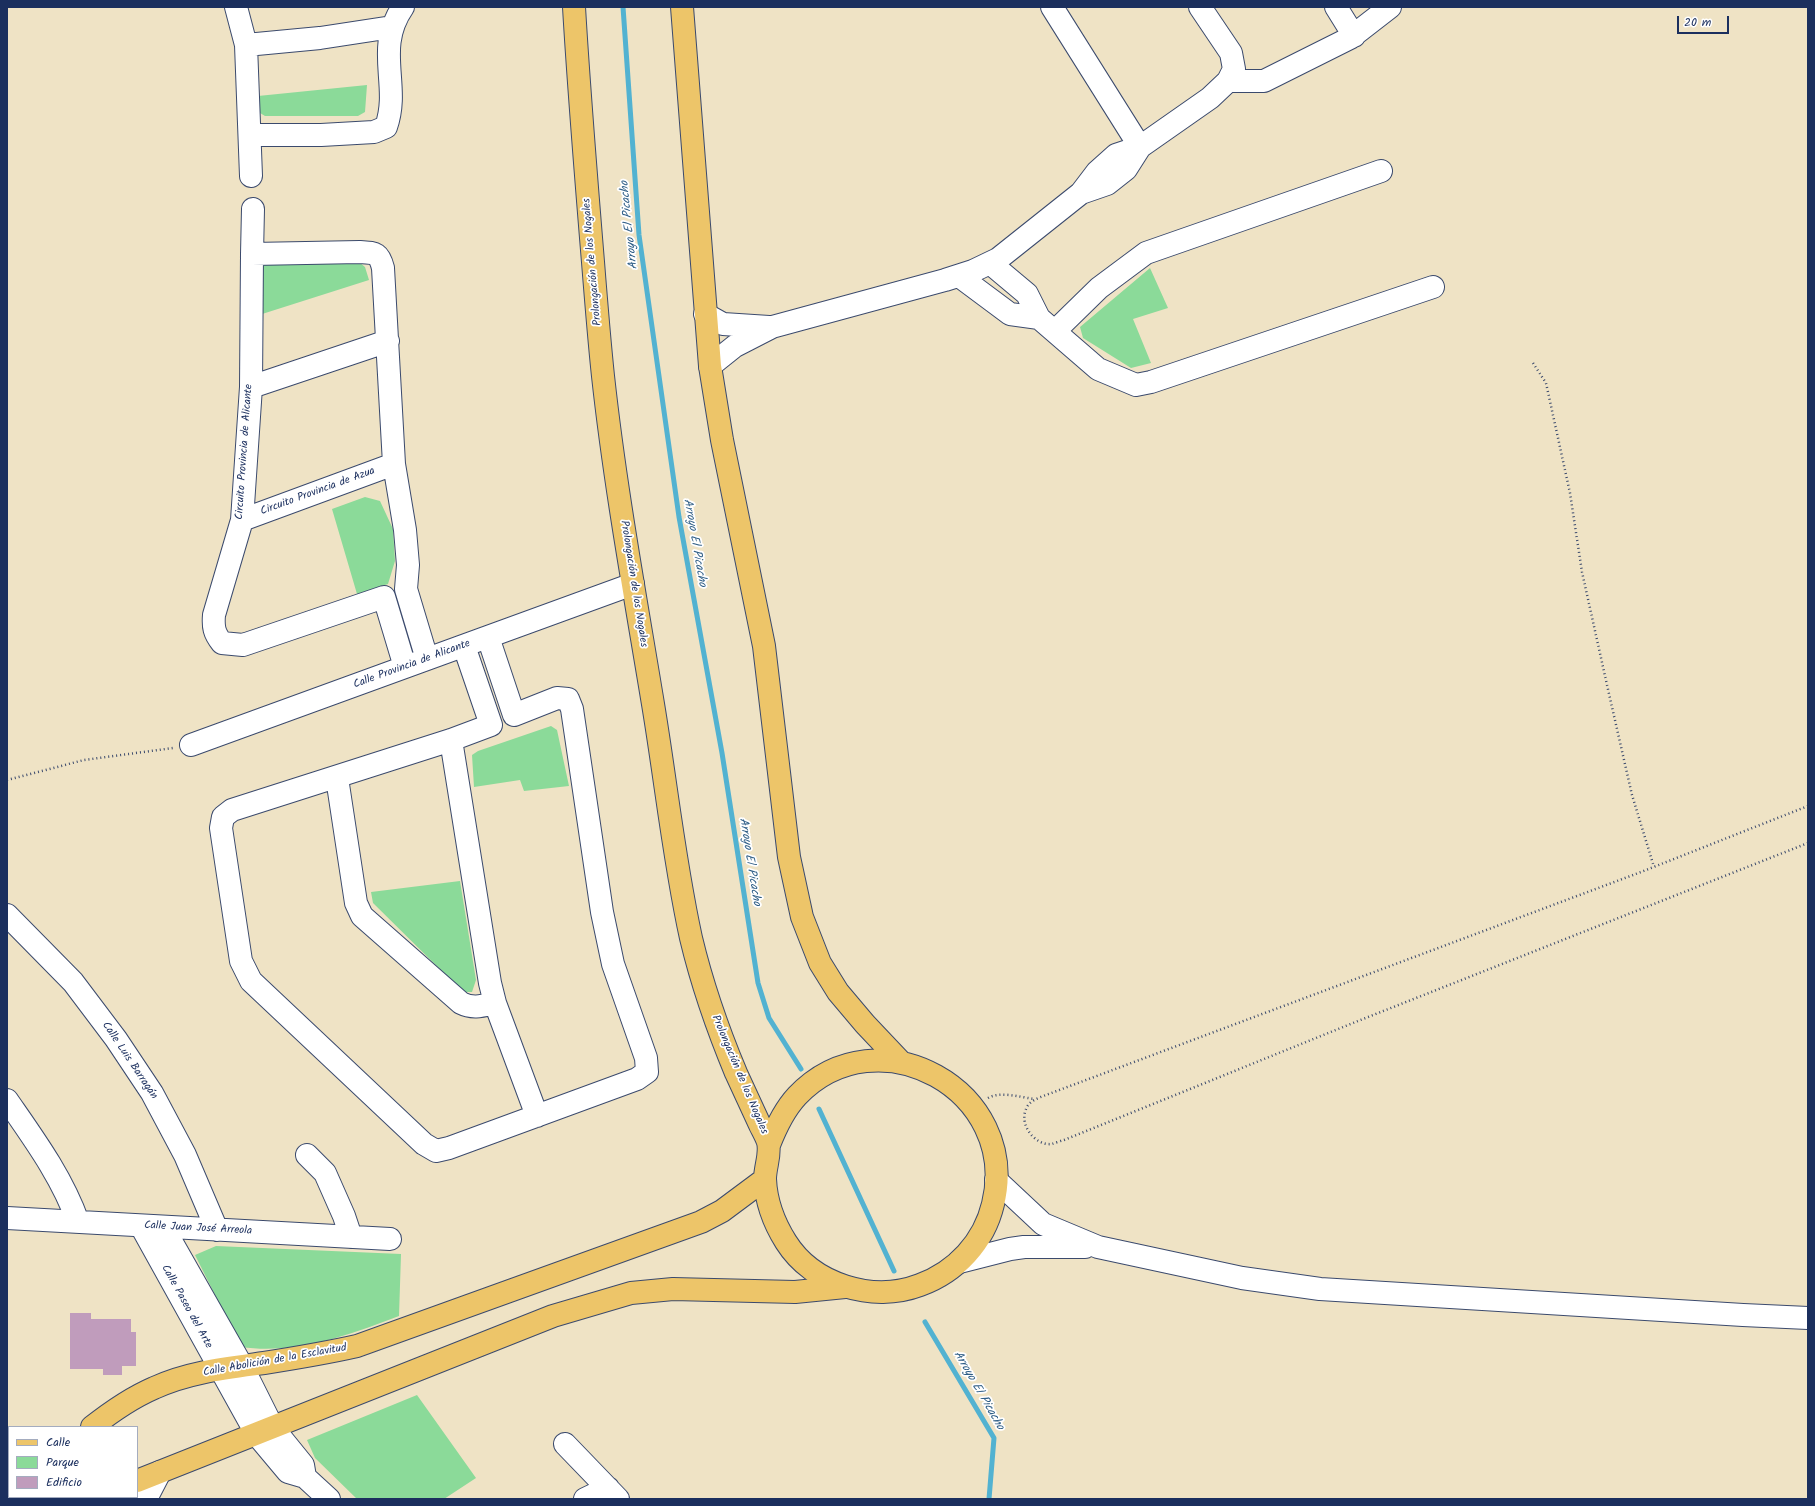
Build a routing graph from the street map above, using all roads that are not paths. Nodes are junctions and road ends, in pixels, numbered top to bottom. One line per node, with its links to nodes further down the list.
1 (236, 7): 11 (street)
2 (403, 7): 9 (street)
3 (574, 7): 30 (main road, Prolongación de los Nogales)
4 (682, 7): 22 (main road)
5 (1052, 7): 14 (street)
6 (1200, 7): 12 (street)
7 (1336, 7): 10 (street)
8 (1390, 7): 10 (street)
9 (392, 27): 11 (street); 13 (street)
10 (1354, 36): 12 (street)
11 (246, 46): 13 (street)
12 (1228, 81): 14 (street)
13 (250, 135): 16 (street)
14 (1140, 147): 19 (street)
15 (1381, 171): 23 (street)
16 (251, 176)
17 (253, 210): 18 (street, Circuito Provincia de Alicante)
18 (252, 254): 25 (street); 27 (street, Circuito Provincia de Alicante)
19 (990, 263): 20 (street); 23 (street)
20 (959, 276): 23 (street); 24 (street)
21 (1434, 287): 23 (street)
22 (705, 314): 24 (street); 26 (main road)
23 (1047, 324)
24 (772, 327): 26 (street)
25 (388, 341): 27 (street); 28 (street)
26 (710, 366): 44 (main road)
27 (251, 387): 29 (street, Circuito Provincia de Alicante)
28 (394, 464): 29 (street, Circuito Provincia de Azua); 31 (street)
29 (242, 520): 32 (street, Circuito Provincia de Alicante)
30 (633, 584): 33 (street, Calle Provincia de Alicante); 47 (main road, Prolongación de los Nogales)
31 (406, 589): 32 (street, Circuito Provincia de Alicante); 35 (street)
32 (384, 597): 36 (street)
33 (488, 637): 34 (street, Calle Provincia de Alicante); 37 (street)
34 (464, 646): 35 (street, Calle Provincia de Alicante); 38 (street)
35 (427, 659): 36 (street, Calle Provincia de Alicante)
36 (405, 667): 40 (street, Calle Provincia de Alicante)
37 (514, 715): 38 (street); 46 (street)
38 (491, 725): 39 (street)
39 (451, 740): 41 (street); 43 (street)
40 (191, 745)
41 (337, 778): 43 (street); 46 (street)
42 (7, 915): 55 (street, Calle Luis Barragán)
43 (495, 1003): 46 (street)
44 (900, 1062): 47 (main road, Prolongación de los Nogales); 50 (main road, Prolongación de los Nogales)
45 (7, 1100): 52 (street)
46 (537, 1116)
47 (769, 1145): 49 (main road, Prolongación de los Nogales)
48 (307, 1155): 56 (street)
49 (765, 1179): 61 (main road, Prolongación de los Nogales); 63 (main road, Calle Abolición de la Esclavitud)
50 (996, 1180): 58 (street); 59 (main road, Prolongación de los Nogales)
51 (7, 1218): 52 (street, Calle Juan José Arreola)
52 (78, 1222): 53 (street, Calle Juan José Arreola)
53 (141, 1226): 54 (street, Calle Juan José Arreola); 60 (street, Calle Paseo del Arte)
54 (164, 1227): 55 (street, Calle Juan José Arreola); 60 (street, Calle Paseo del Arte)
55 (217, 1230): 56 (street, Calle Juan José Arreola)
56 (351, 1238): 57 (street, Calle Juan José Arreola)
57 (390, 1239)
58 (1098, 1247): 59 (street); 62 (street)
59 (958, 1262): 61 (main road, Prolongación de los Nogales)
60 (179, 1276): 63 (street, Calle Paseo del Arte); 64 (street, Calle Paseo del Arte)
61 (846, 1287): 66 (main road, Prolongación de los Nogales)
62 (1808, 1318)
63 (242, 1366): 64 (main road, Calle Abolición de la Esclavitud); 66 (street, Calle Paseo del Arte)
64 (219, 1369): 65 (main road, Calle Abolición de la Esclavitud); 66 (street, Calle Paseo del Arte)
65 (93, 1426)
66 (265, 1432): 68 (main road); 72 (street, Calle Paseo del Arte)
67 (565, 1444): 70 (street)
68 (160, 1472): 69 (main road); 71 (street)
69 (138, 1481)
70 (613, 1493): 73 (street)
71 (146, 1499)
72 (329, 1499)
73 (585, 1499)

